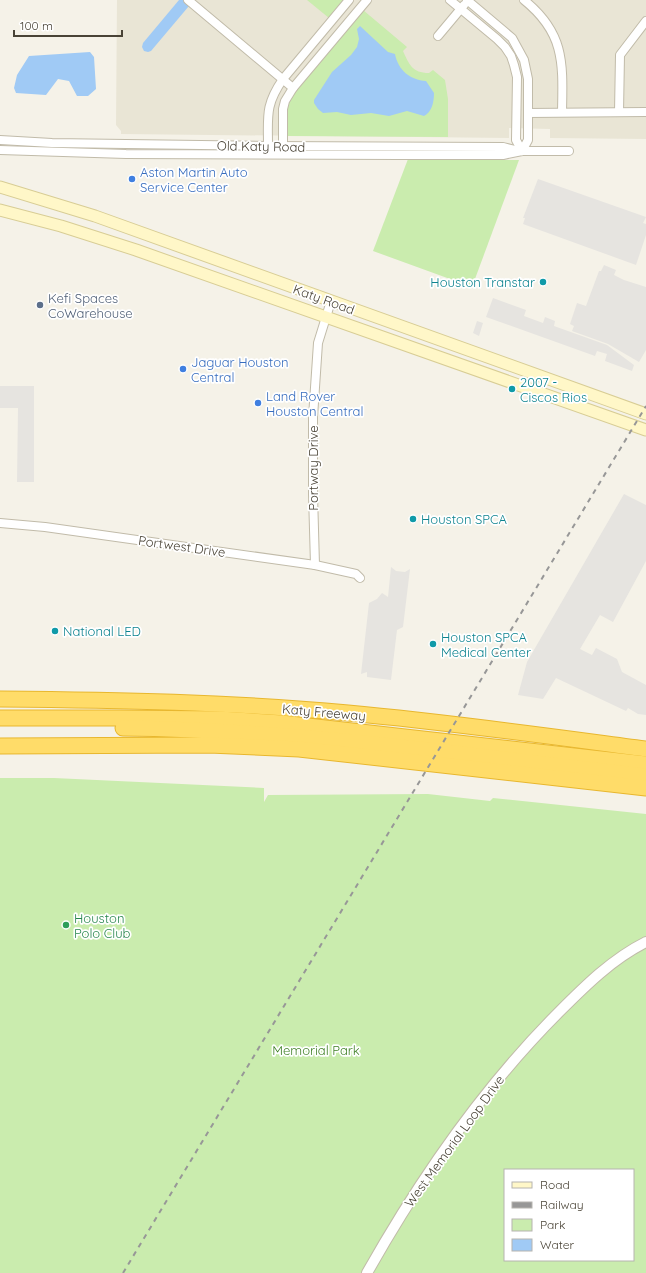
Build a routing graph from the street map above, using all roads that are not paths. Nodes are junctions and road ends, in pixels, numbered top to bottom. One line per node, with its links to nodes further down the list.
1 (188, 0): 12 (street)
2 (349, 0): 8 (street)
3 (367, 0): 10 (street)
4 (450, 0): 7 (street)
5 (468, 0): 7 (street); 15 (street)
6 (524, 0): 16 (street)
7 (461, 9): 11 (street); 14 (street)
8 (338, 13): 10 (street); 12 (street)
9 (646, 21): 17 (street)
10 (349, 22): 13 (street)
11 (438, 36)
12 (283, 79): 13 (street); 22 (street)
13 (293, 88): 23 (street)
14 (517, 104): 15 (street); 26 (street)
15 (528, 104): 19 (street)
16 (562, 112): 17 (street); 19 (street)
17 (619, 112): 18 (street)
18 (646, 112)
19 (528, 113): 26 (street)
20 (0, 140): 21 (street, Old Katy Road)
21 (126, 144): 22 (street, Old Katy Road); 28 (street)
22 (268, 146): 23 (street, Old Katy Road); 29 (street)
23 (283, 146): 24 (street, Old Katy Road); 29 (street)
24 (401, 146): 26 (street, Old Katy Road); 30 (street)
25 (0, 150): 28 (street, Old Katy Road)
26 (522, 151): 27 (street, Old Katy Road); 30 (street, Old Katy Road)
27 (569, 151)
28 (126, 154): 29 (street, Old Katy Road)
29 (276, 155): 30 (street, Old Katy Road)
30 (401, 155)
31 (0, 187): 33 (main road, Katy Road)
32 (0, 210): 35 (main road, Katy Road)
33 (331, 301): 34 (main road, Katy Road); 35 (street, Portway Drive)
34 (360, 312): 36 (main road); 37 (main road, Katy Road)
35 (326, 316): 36 (main road, Katy Road); 42 (street, Portway Drive)
36 (356, 327): 38 (main road, Katy Road)
37 (462, 348): 38 (main road); 39 (main road, Katy Road)
38 (459, 363): 40 (main road, Katy Road)
39 (646, 414)
40 (646, 430)
41 (0, 523): 42 (street, Portwest Drive)
42 (315, 565): 43 (street, Portwest Drive)
43 (360, 578)
44 (0, 693): 46 (highway)
45 (0, 699): 46 (highway, Katy Freeway)
46 (26, 699): 50 (highway, Katy Freeway)
47 (0, 718): 51 (highway)
48 (0, 727): 52 (highway)
49 (0, 746): 53 (highway)
50 (646, 749)
51 (646, 764)
52 (646, 776)
53 (646, 788)
54 (646, 942): 55 (street, West Memorial Loop Drive)
55 (367, 1273)

